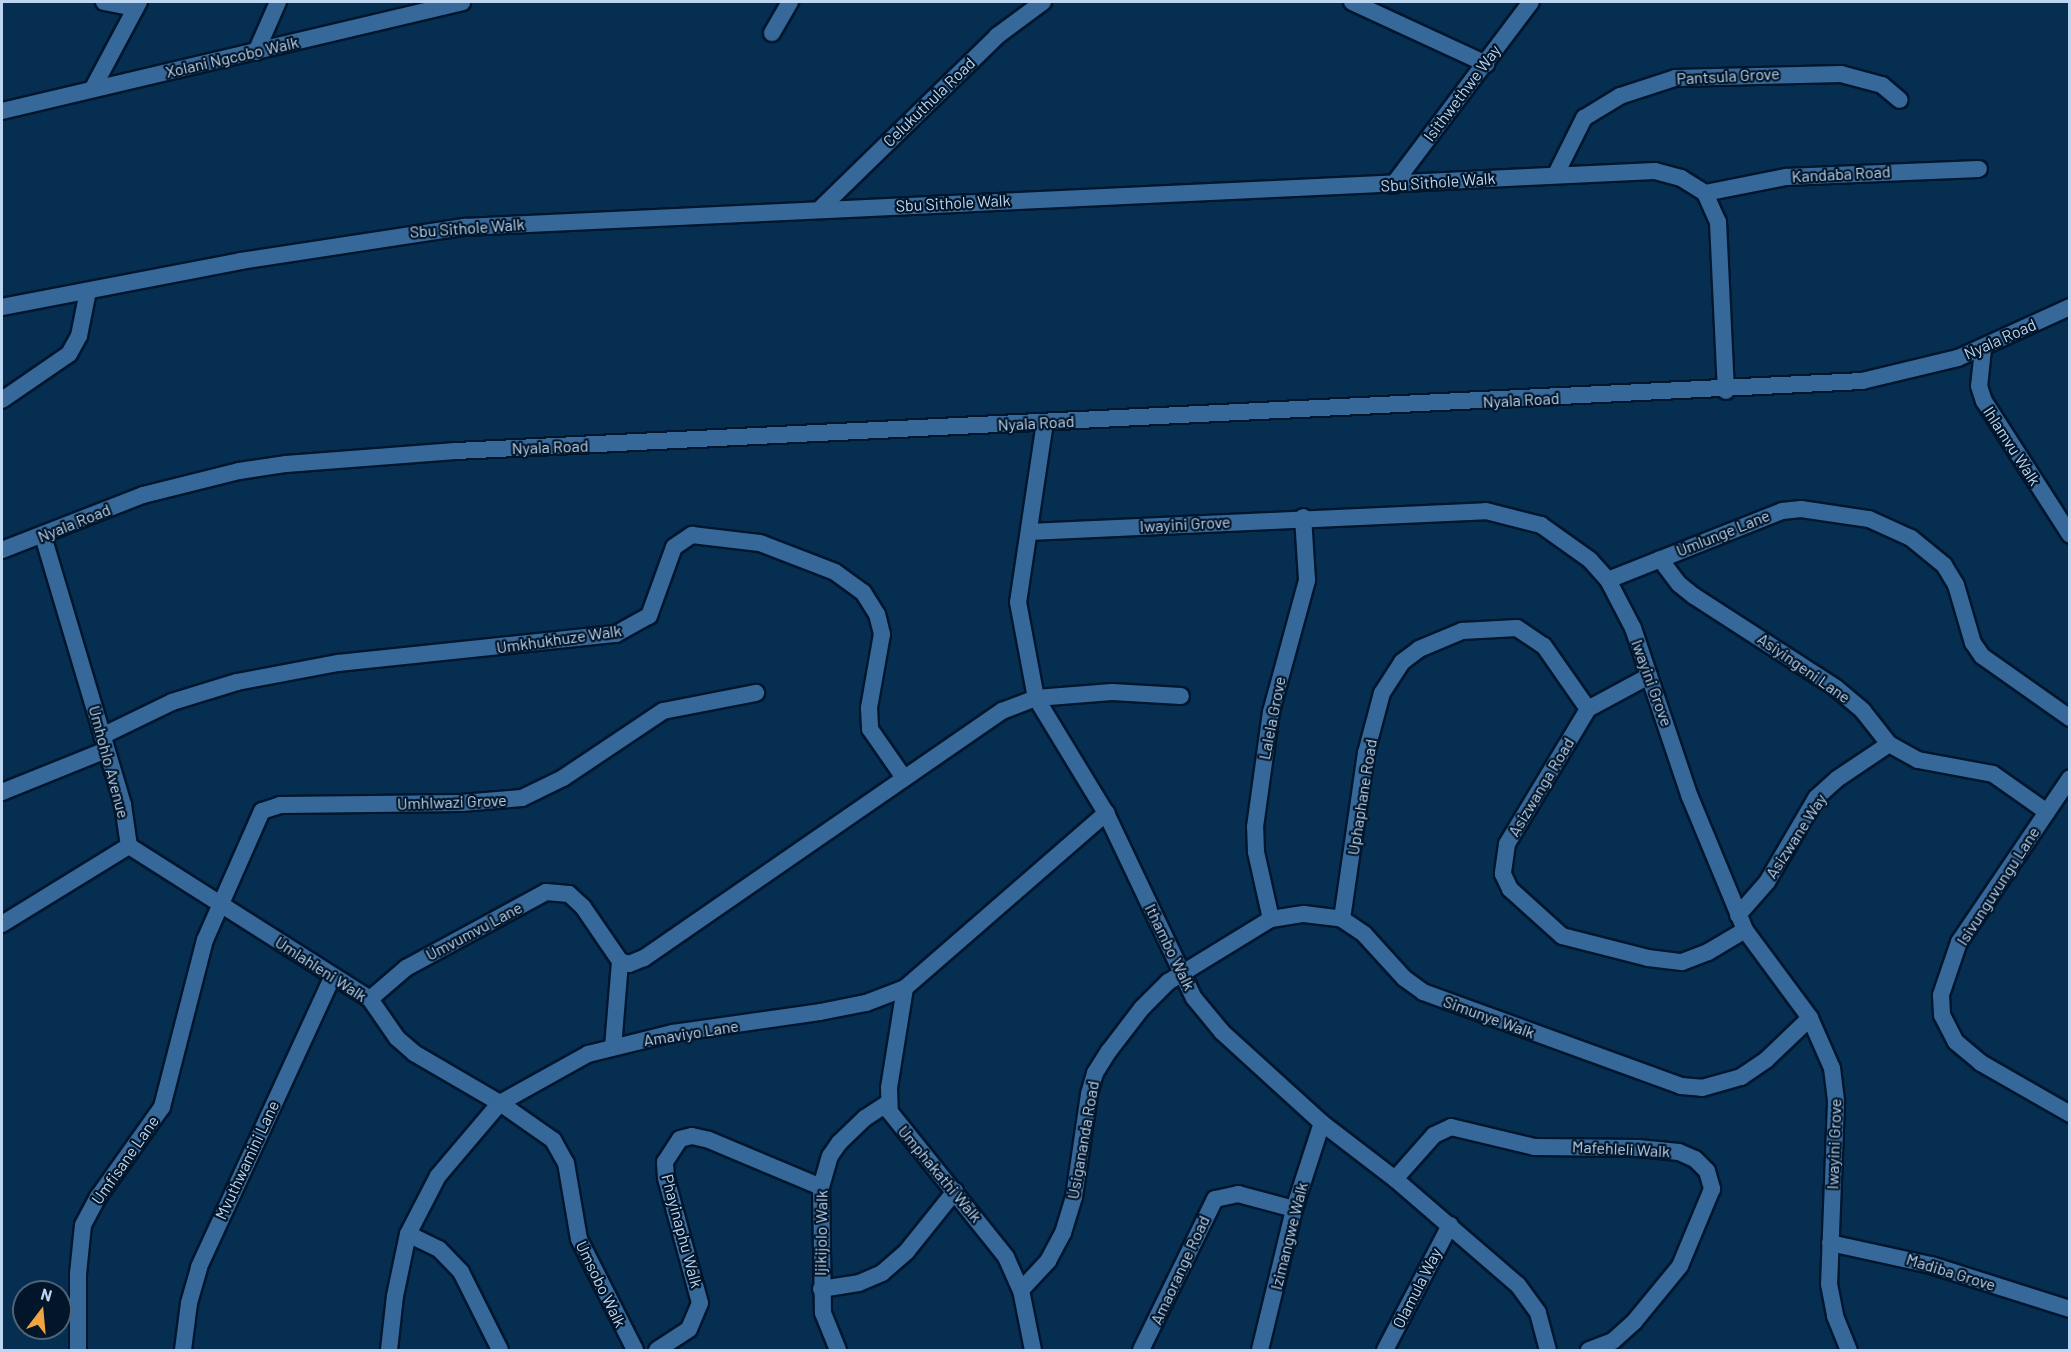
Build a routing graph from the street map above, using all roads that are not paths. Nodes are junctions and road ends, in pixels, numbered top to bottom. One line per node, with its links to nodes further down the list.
1 (104, 2): 8 (street)
2 (278, 2): 10 (street)
3 (462, 2): 10 (street, Xolani Ngcobo Walk)
4 (790, 2): 9 (street)
5 (1043, 2): 19 (street, Celukuthula Road)
6 (1352, 2): 11 (street)
7 (1531, 2): 11 (street, Isithwethwe Way)
8 (137, 5): 12 (street)
9 (772, 33)
10 (256, 52): 12 (street, Xolani Ngcobo Walk)
11 (1485, 64): 17 (street, Isithwethwe Way)
12 (93, 88): 14 (street, Xolani Ngcobo Walk)
13 (1900, 100): 16 (street, Pantsula Grove)
14 (2, 111)
15 (1979, 169): 18 (street, Kandaba Road)
16 (1556, 174): 17 (street, Sbu Sithole Walk); 18 (street, Sbu Sithole Walk)
17 (1393, 185): 19 (street, Sbu Sithole Walk)
18 (1705, 193): 24 (street)
19 (820, 208): 20 (street, Sbu Sithole Walk)
20 (88, 291): 21 (street, Sbu Sithole Walk); 25 (street)
21 (2, 307)
22 (2070, 307): 23 (street, Nyala Road)
23 (1983, 349): 24 (street, Nyala Road); 29 (street, Ihlamvu Walk)
24 (1726, 391): 26 (street, Nyala Road)
25 (2, 400)
26 (1045, 422): 28 (street, Ithambo Walk); 30 (street, Nyala Road)
27 (1303, 517): 28 (street, Iwayini Grove); 33 (street, Iwayini Grove); 50 (street, Lalela Grove)
28 (1029, 532): 37 (street, Ithambo Walk)
29 (2070, 535)
30 (43, 536): 31 (street, Nyala Road); 40 (street, Umhohlo Avenue)
31 (2, 550)
32 (1660, 559): 33 (street, Umlunge Lane); 39 (street, Umlunge Lane); 41 (street, Asiyingeni Lane)
33 (1608, 580): 34 (street, Iwayini Grove)
34 (1649, 676): 38 (street); 49 (street, Iwayini Grove)
35 (756, 693): 48 (street, Umhlwazi Grove)
36 (1180, 696): 37 (street)
37 (1036, 698): 42 (street); 46 (street, Ithambo Walk)
38 (1588, 709): 51 (street, Uphaphane Road); 53 (street, Asizwanga Road)
39 (2070, 718)
40 (104, 743): 42 (street, Umkhukhuze Walk); 44 (street, Umkhukhuze Walk); 47 (street, Umhohlo Avenue)
41 (1889, 744): 45 (street, Asiyingeni Lane); 49 (street, Asizwane Way)
42 (904, 778): 54 (street)
43 (2070, 778): 45 (street, Isivunguvungu Lane)
44 (2, 792)
45 (2047, 812): 63 (street, Isivunguvungu Lane)
46 (1106, 813): 55 (street, Ithambo Walk); 57 (street, Amaviyo Lane)
47 (129, 846): 48 (street, Umlahleni Walk); 52 (street)
48 (219, 904): 56 (street, Umlahleni Walk); 75 (street, Umfisane Lane)
49 (1738, 915): 53 (street, Iwayini Grove)
50 (1271, 919): 51 (street, Simunye Walk); 55 (street, Simunye Walk)
51 (1341, 919): 59 (street, Simunye Walk)
52 (2, 924)
53 (1745, 930): 59 (street, Iwayini Grove)
54 (620, 961): 58 (street, Umvumvu Lane); 60 (street)
55 (1183, 974): 64 (street, Ithambo Walk); 73 (street, Usigananda Road)
56 (333, 976): 58 (street, Umlahleni Walk); 76 (street, Mvuthwamini Lane)
57 (905, 988): 60 (street, Amaviyo Lane); 62 (street)
58 (370, 999): 61 (street, Umlahleni Walk)
59 (1810, 1018): 71 (street, Iwayini Grove)
60 (612, 1047): 61 (street, Amaviyo Lane)
61 (500, 1103): 70 (street, Amaviyo Lane); 79 (street, Umsobo Walk)
62 (888, 1103): 66 (street, Ijikijolo Walk); 67 (street, Umphakathi Walk)
63 (2070, 1114)
64 (1322, 1123): 65 (street, Ithambo Walk); 68 (street, Izimangwe Walk)
65 (1395, 1179): 69 (street, Ithambo Walk); 87 (street, Mafehleli Walk)
66 (821, 1187): 72 (street, Ijikijolo Walk); 80 (street, Phayinaphu Walk)
67 (955, 1191): 72 (street); 73 (street, Umphakathi Walk)
68 (1294, 1209): 83 (street, Amaorange Road); 84 (street, Izimangwe Walk)
69 (1450, 1225): 85 (street, Olamula Way); 86 (street, Ithambo Walk)
70 (408, 1234): 77 (street, Amaviyo Lane); 78 (street)
71 (1830, 1244): 74 (street, Madiba Grove); 88 (street, Iwayini Grove)
72 (821, 1289): 81 (street, Ijikijolo Walk)
73 (1021, 1290): 82 (street, Umphakathi Walk)
74 (2070, 1308)
75 (78, 1350)
76 (183, 1350)
77 (389, 1350)
78 (500, 1350)
79 (635, 1350)
80 (657, 1350)
81 (838, 1350)
82 (1033, 1350)
83 (1141, 1350)
84 (1260, 1350)
85 (1386, 1350)
86 (1548, 1350)
87 (1589, 1350)
88 (1849, 1350)

